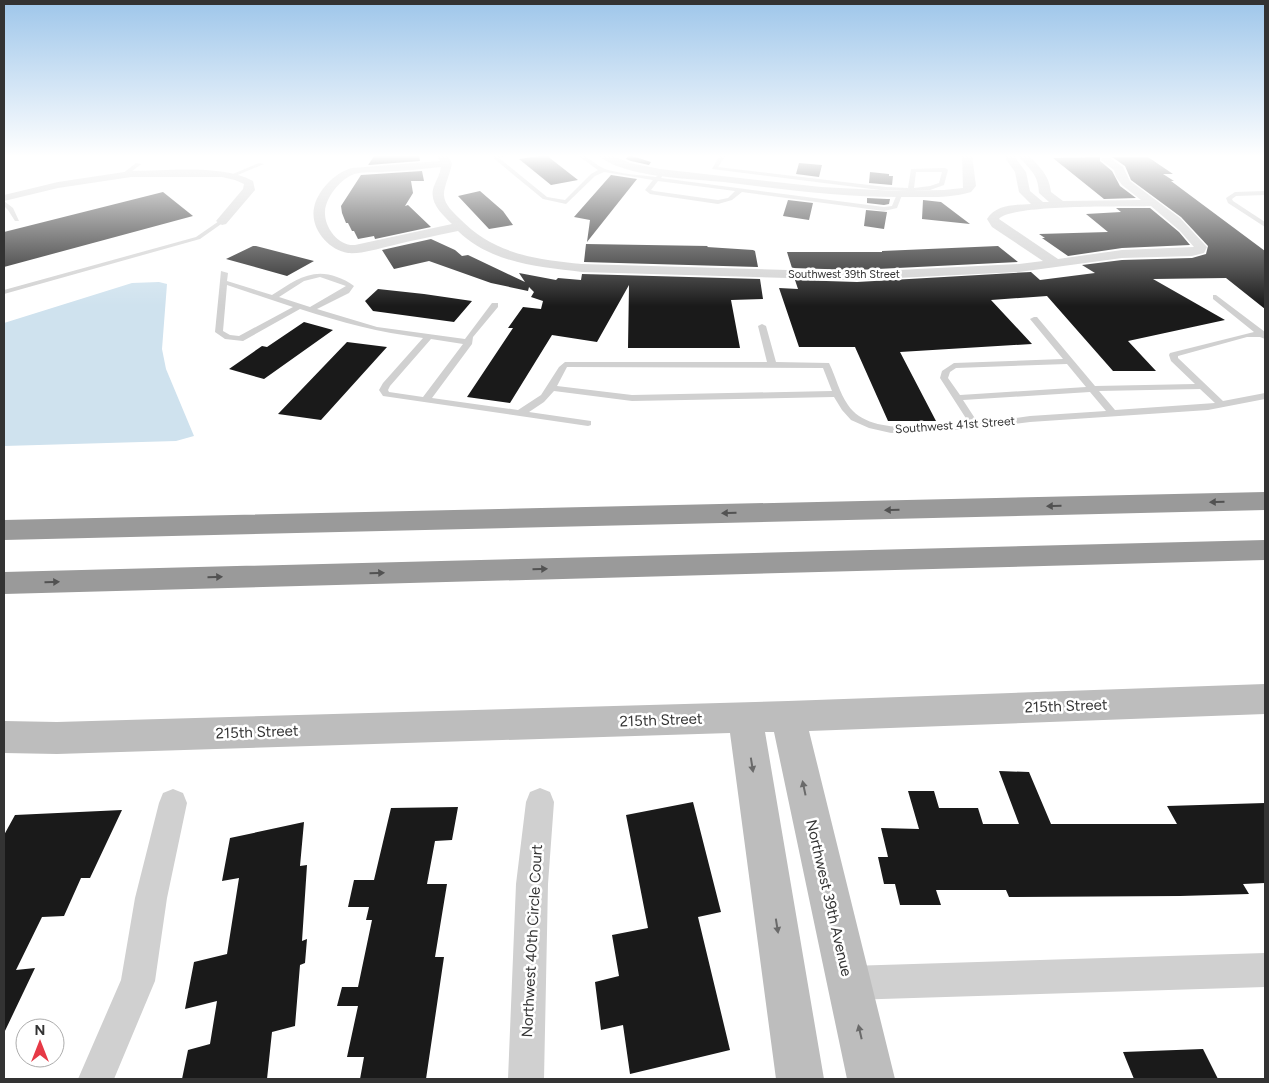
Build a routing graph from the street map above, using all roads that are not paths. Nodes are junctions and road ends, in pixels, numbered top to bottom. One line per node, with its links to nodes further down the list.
1 (7, 206): 11 (lane)
2 (235, 206): 12 (street)
3 (321, 206): 14 (street)
4 (444, 206): 14 (street, Southwest 39th Street)
5 (864, 206): 6 (lane)
6 (896, 206)
7 (1040, 206): 8 (street); 15 (street)
8 (1045, 206)
9 (1155, 206): 15 (street, Southwest 39th Street)
10 (1235, 206): 13 (lane)
11 (17, 220)
12 (222, 221): 16 (lane)
13 (1265, 225)
14 (462, 226): 15 (street, Southwest 39th Street)
15 (1055, 263)
16 (4, 292)
17 (1216, 297): 24 (lane)
18 (273, 298): 20 (lane); 20 (lane); 21 (lane)
19 (495, 305): 26 (lane)
20 (298, 307): 21 (lane)
21 (310, 310): 25 (lane)
22 (1034, 319): 27 (lane)
23 (762, 326): 28 (lane)
24 (1264, 335): 29 (lane)
25 (429, 336): 26 (lane); 35 (lane)
26 (469, 342): 35 (lane)
27 (1068, 361): 31 (lane); 34 (lane)
28 (772, 365): 30 (lane, Southwest 41st Street); 32 (lane, Southwest 41st Street)
29 (1202, 386): 31 (lane); 36 (lane)
30 (552, 388): 32 (lane); 37 (lane, Southwest 41st Street)
31 (1092, 389): 34 (lane); 38 (lane)
32 (837, 394): 40 (lane, Southwest 41st Street)
33 (1265, 396): 36 (lane, Southwest 41st Street)
34 (956, 398): 40 (lane)
35 (426, 399): 37 (lane)
36 (1221, 404): 38 (lane, Southwest 41st Street)
37 (520, 413): 39 (lane)
38 (1113, 414): 40 (lane, Southwest 41st Street)
39 (588, 423)
40 (975, 426)
41 (1265, 501): 42 (highway, one-way to 42)
42 (4, 530)
43 (1265, 550): 44 (highway, one-way to 43)
44 (4, 583)
45 (1265, 699): 46 (street, 215th Street)
46 (788, 716): 47 (street, 215th Street); 54 (street, Northwest 39th Avenue, one-way to 46)
47 (745, 717): 49 (street, 215th Street); 57 (street, one-way to 57)
48 (4, 737): 49 (street, 215th Street)
49 (57, 738): 50 (street, 215th Street)
50 (4, 742)
51 (540, 802): 56 (street, Northwest 40th Circle Court)
52 (173, 803): 55 (street)
53 (1265, 970): 54 (street)
54 (848, 983): 58 (street, Northwest 39th Avenue, one-way to 54)
55 (96, 1079)
56 (526, 1079)
57 (800, 1079)
58 (871, 1079)

